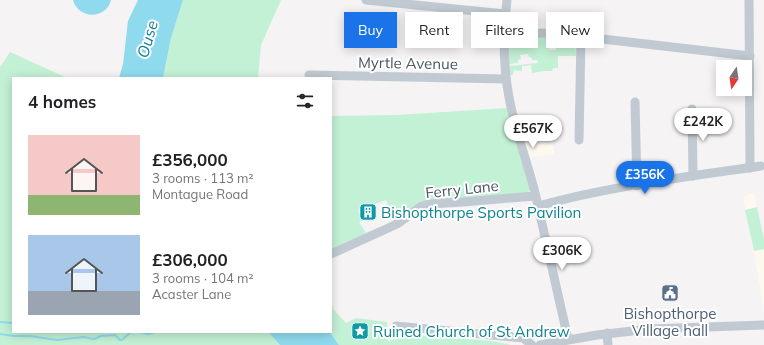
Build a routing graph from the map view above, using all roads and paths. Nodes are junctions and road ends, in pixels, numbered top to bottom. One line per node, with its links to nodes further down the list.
1 (366, 0): 4 (street)
2 (507, 0): 5 (street)
3 (749, 0): 9 (street)
4 (485, 12)
5 (505, 12)
6 (604, 40): 9 (street)
7 (505, 48): 11 (street)
8 (581, 48): 14 (street)
9 (750, 56): 16 (street)
10 (309, 75): 11 (street, Myrtle Avenue)
11 (506, 79): 19 (street)
12 (635, 102): 18 (street)
13 (692, 108): 17 (street)
14 (578, 140)
15 (761, 166): 16 (street)
16 (750, 168): 17 (street)
17 (693, 176): 18 (street)
18 (637, 186): 20 (street)
19 (535, 196): 20 (street); 21 (street, Ferry Lane)
20 (538, 206): 25 (street)
21 (332, 254)
22 (764, 325): 24 (street)
23 (396, 326): 26 (street)
24 (607, 333): 25 (street); 28 (street)
25 (568, 339): 27 (street)
26 (532, 345)
27 (540, 345)
28 (608, 345)

